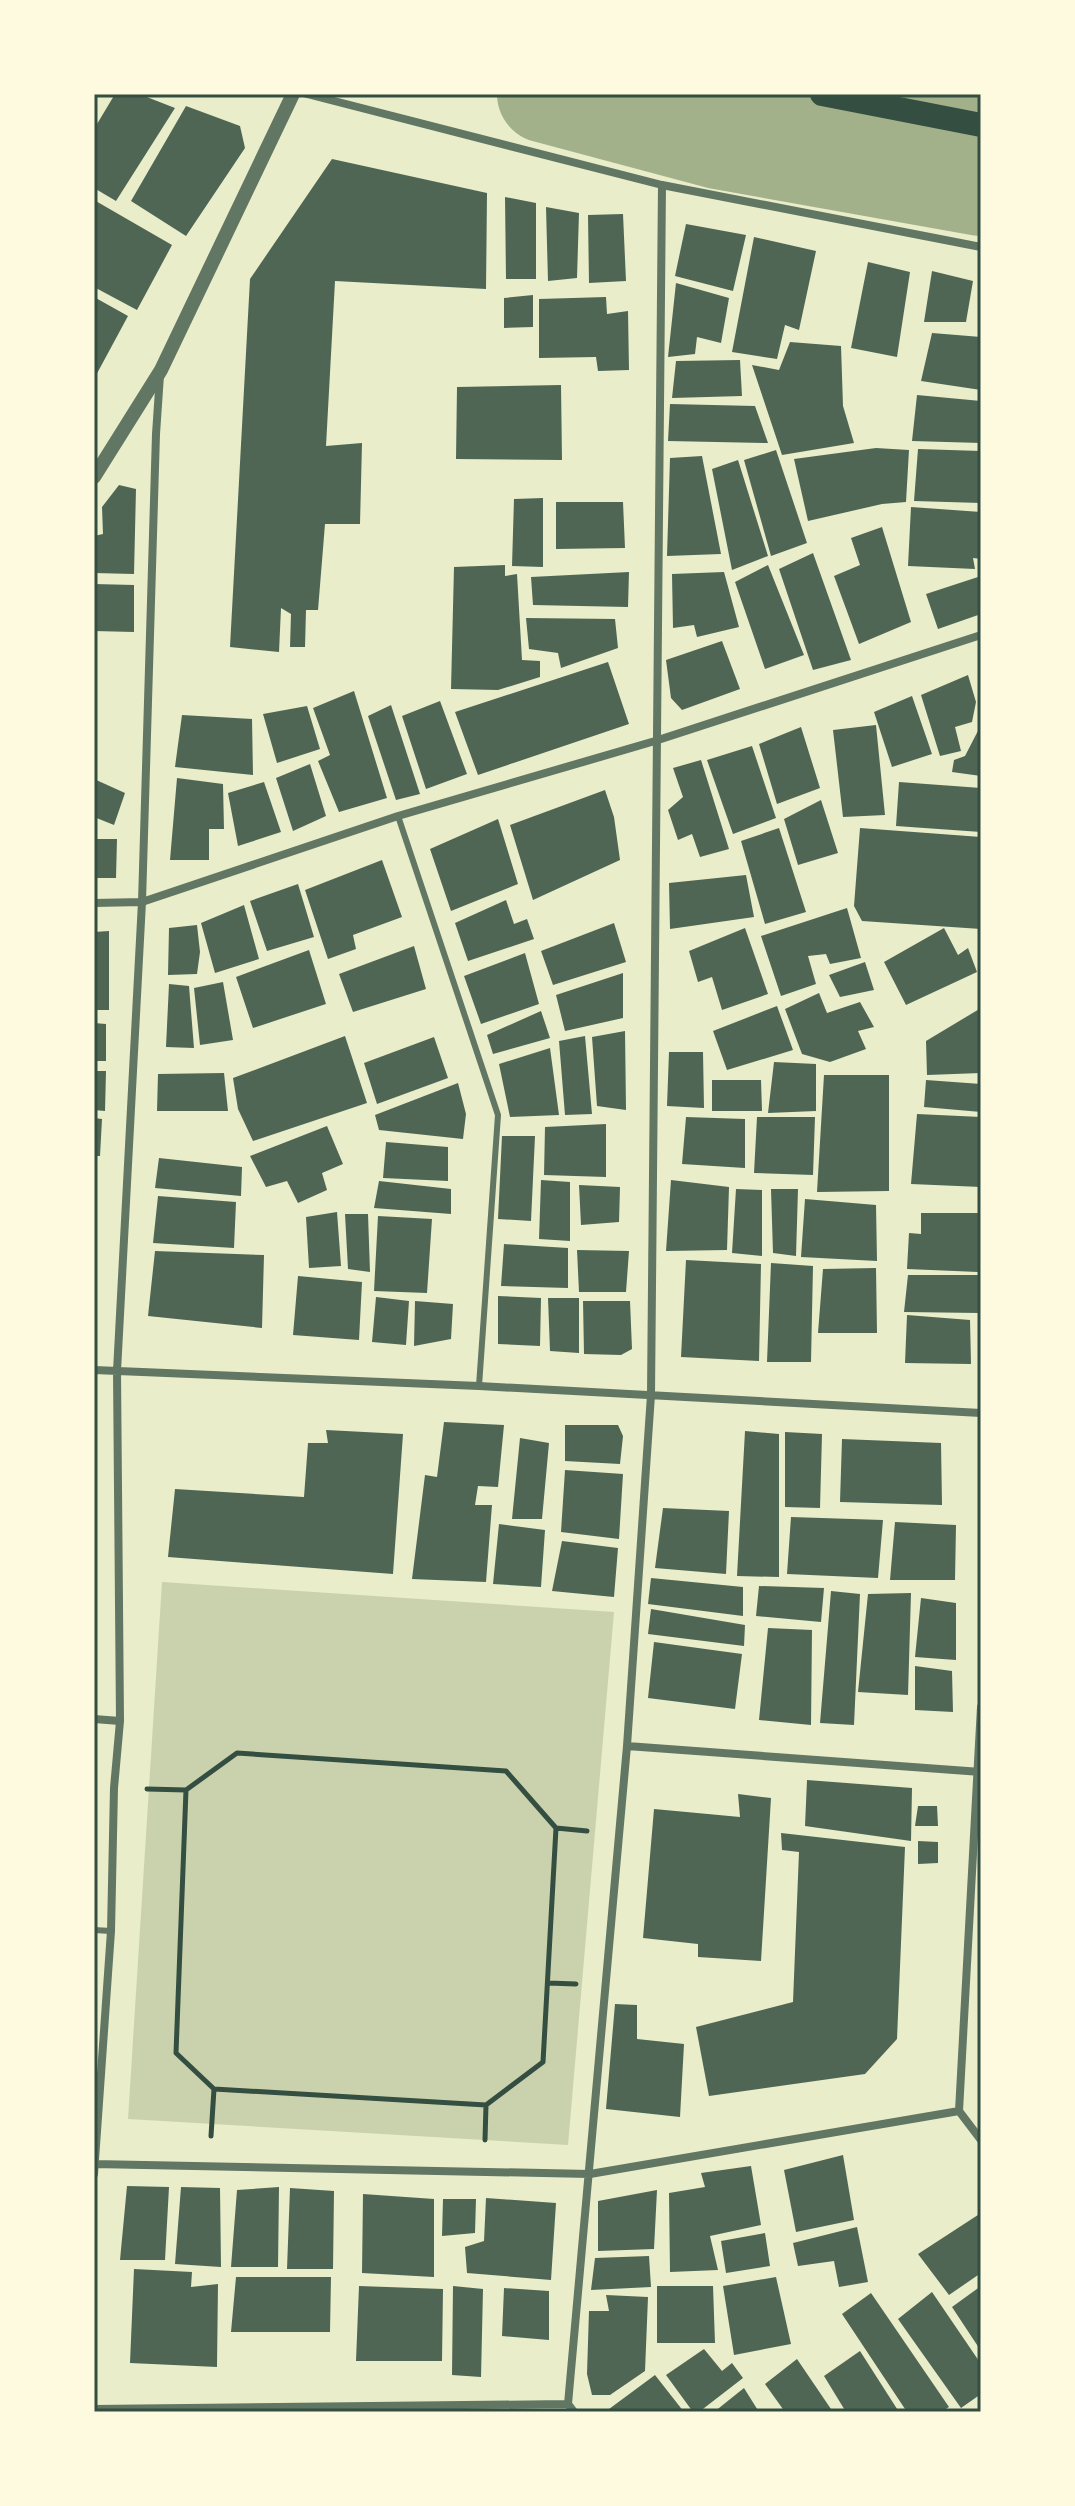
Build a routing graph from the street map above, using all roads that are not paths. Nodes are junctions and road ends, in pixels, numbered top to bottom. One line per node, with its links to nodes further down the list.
1 (293, 94): 7 (street)
2 (307, 94): 5 (street)
3 (822, 94): 4 (highway)
4 (981, 125)
5 (662, 185): 6 (street); 10 (street)
6 (981, 247)
7 (161, 370): 8 (street); 12 (street)
8 (94, 477)
9 (981, 635): 10 (street)
10 (655, 741): 11 (street); 17 (street)
11 (398, 816): 12 (street); 16 (lane)
12 (142, 902): 13 (street); 15 (street)
13 (94, 903)
14 (94, 1370): 15 (street)
15 (117, 1371): 16 (street); 21 (street)
16 (479, 1386): 17 (street)
17 (651, 1395): 18 (street); 22 (street)
18 (981, 1413)
19 (981, 1707): 23 (street)
20 (94, 1719): 21 (street)
21 (120, 1721): 25 (street)
22 (627, 1746): 23 (street); 30 (street)
23 (980, 1772): 26 (street)
24 (94, 1930): 25 (lane)
25 (111, 1931): 28 (street)
26 (959, 2111): 27 (street); 30 (street)
27 (981, 2140)
28 (94, 2164): 29 (street); 30 (street)
29 (94, 2174)
30 (590, 2174): 31 (street)
31 (571, 2408): 32 (street)
32 (94, 2409)

